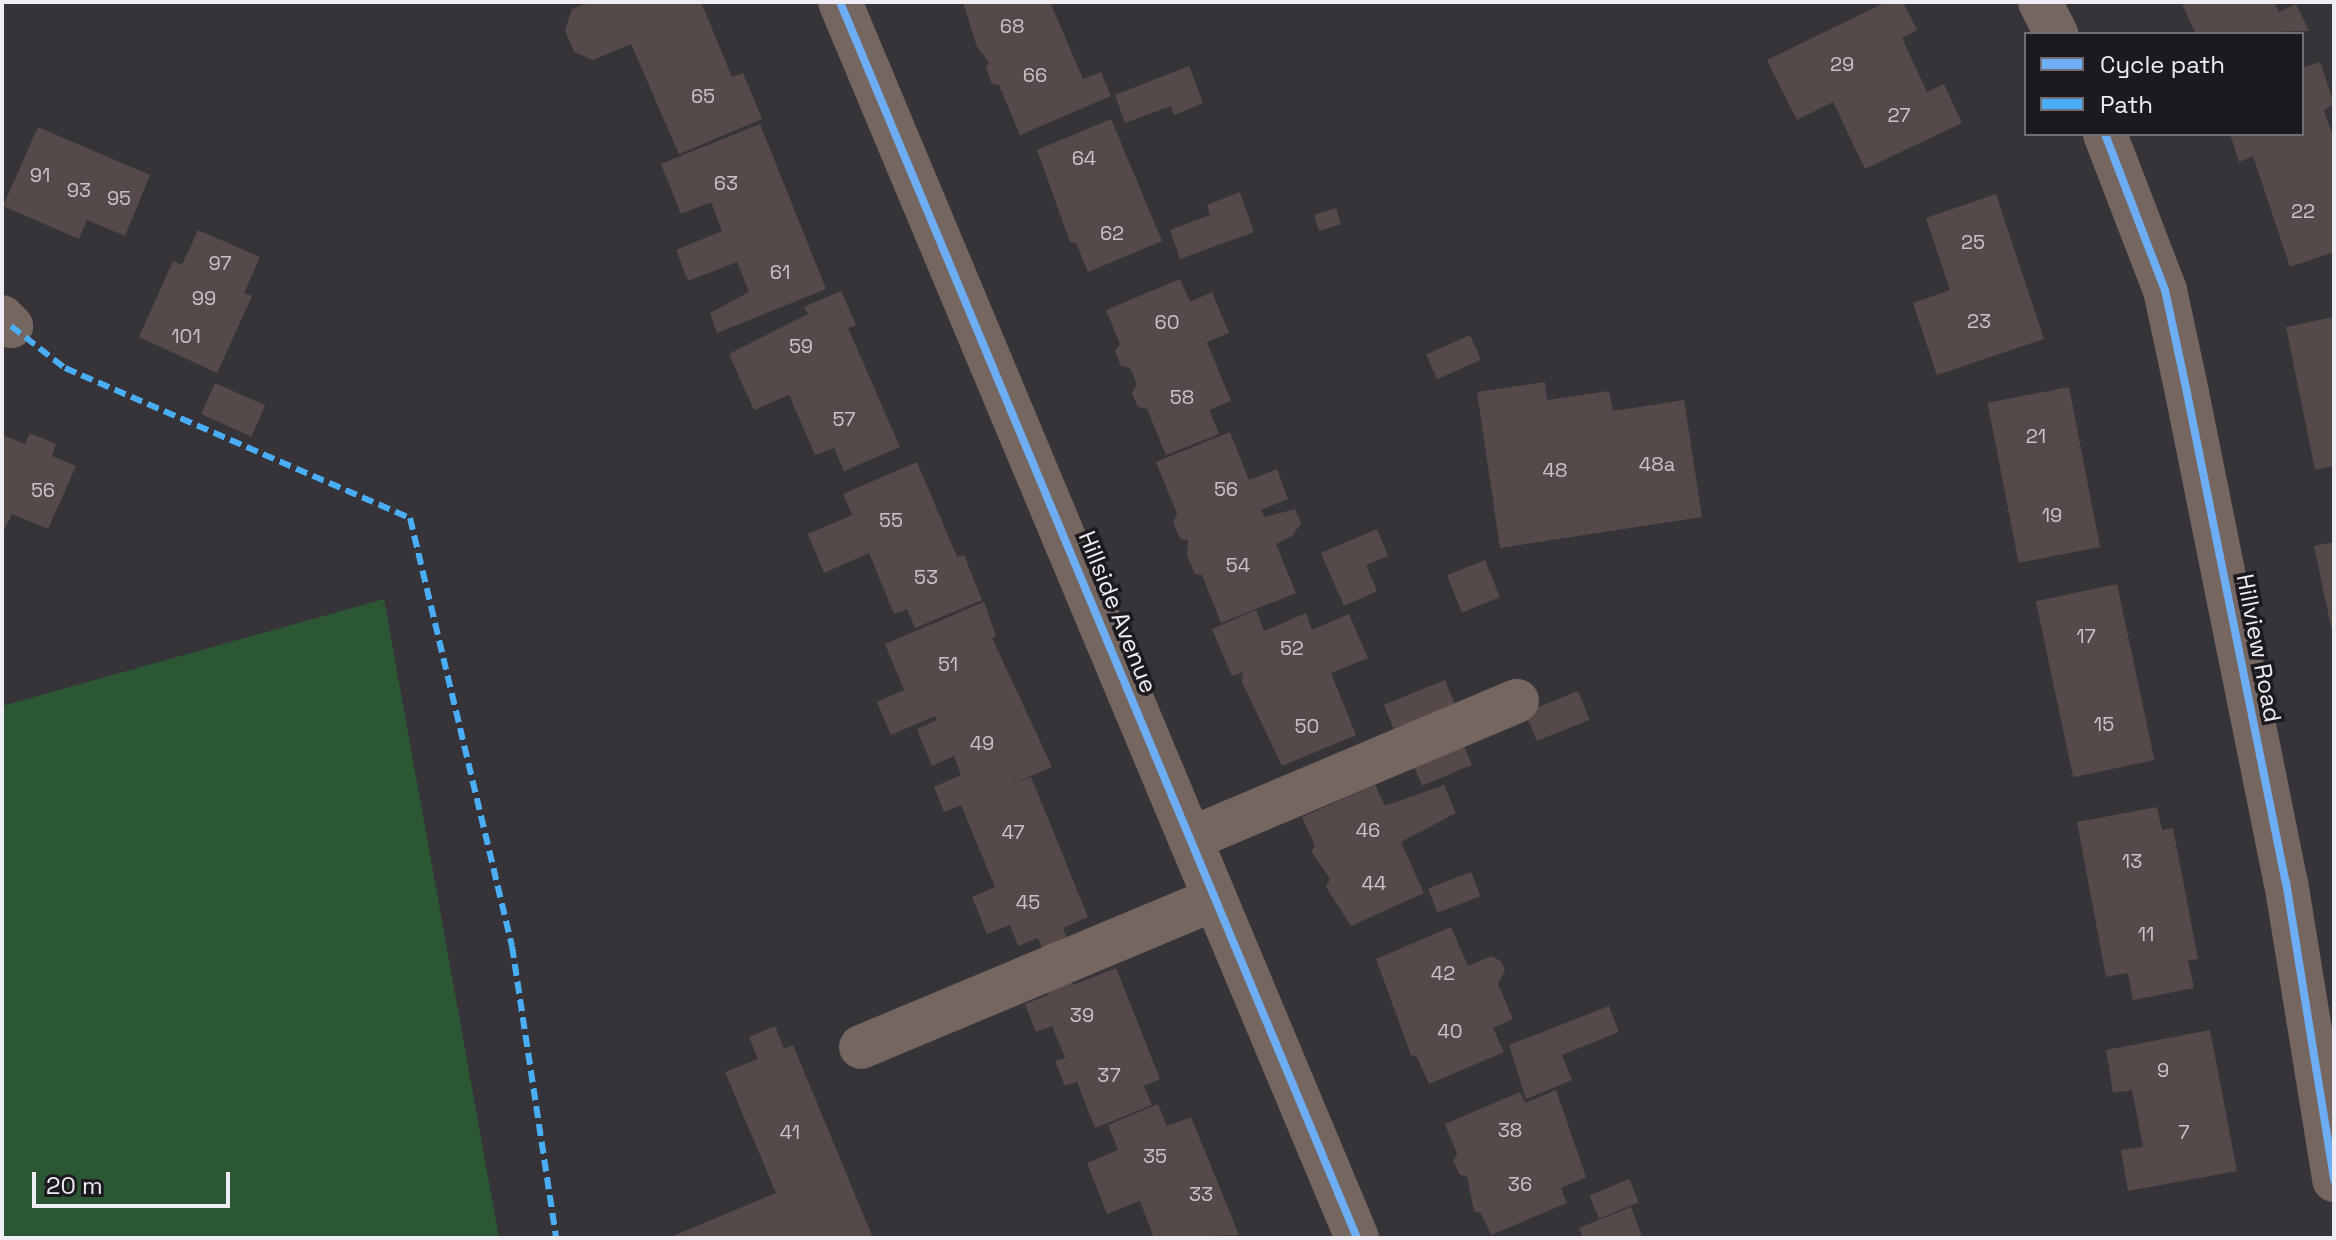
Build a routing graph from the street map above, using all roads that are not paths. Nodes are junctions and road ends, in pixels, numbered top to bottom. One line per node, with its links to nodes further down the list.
1 (840, 2): 6 (street, Hillside Avenue)
2 (2040, 2): 3 (street)
3 (2055, 32)
4 (2106, 136): 9 (street, Hillview Road)
5 (1517, 701): 6 (street)
6 (1190, 839): 7 (street, Hillside Avenue)
7 (1215, 899): 8 (street); 10 (street, Hillside Avenue)
8 (861, 1047)
9 (2334, 1180)
10 (1357, 1238)

